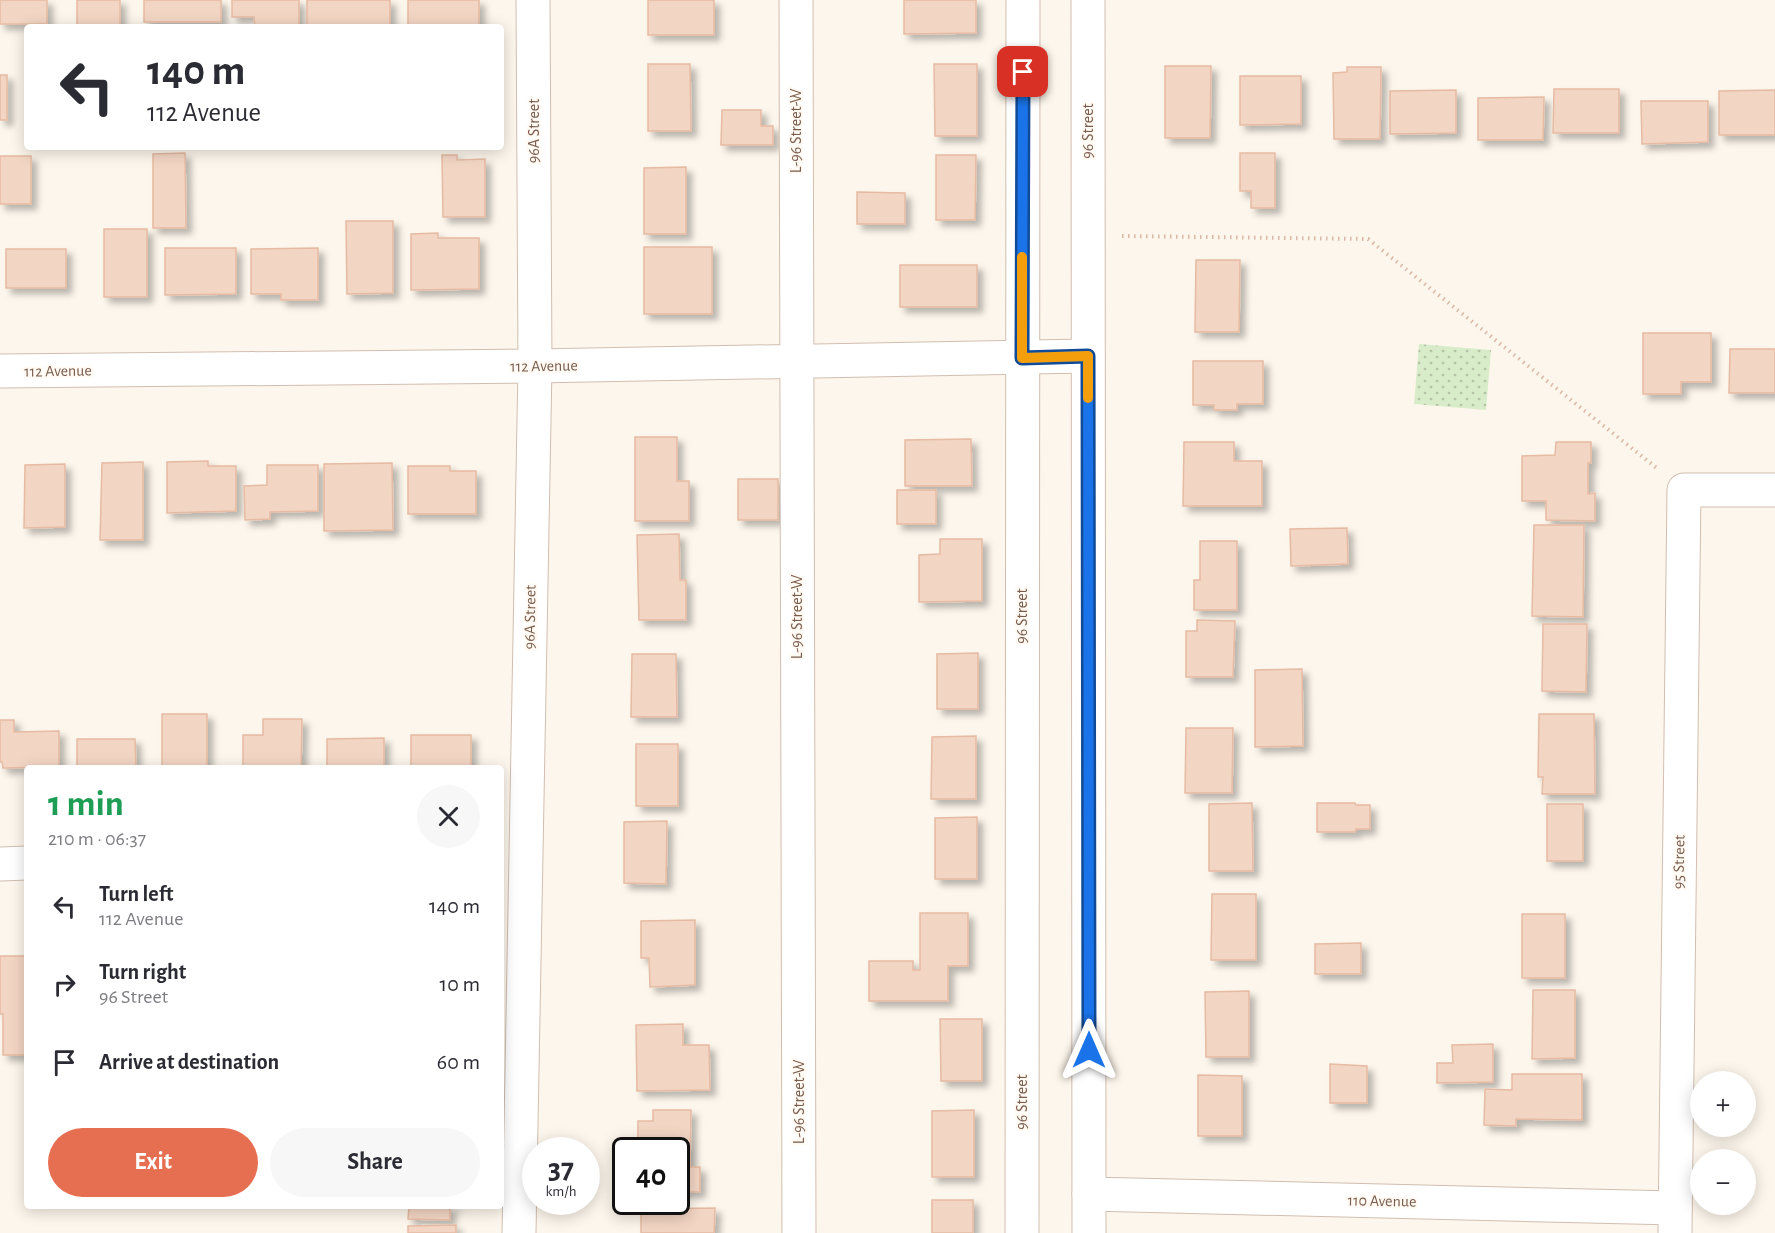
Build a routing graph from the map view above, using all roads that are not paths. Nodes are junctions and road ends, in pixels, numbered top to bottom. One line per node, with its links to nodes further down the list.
1 (533, 0): 8 (street, 96A Street)
2 (796, 0): 7 (street, L-96 Street-W)
3 (1023, 0): 6 (street, 96 Street)
4 (1088, 0): 5 (street, 96 Street)
5 (1088, 356): 6 (street, 112 Avenue); 14 (street, 96 Street)
6 (1022, 358): 7 (street, 112 Avenue); 18 (street, 96 Street)
7 (797, 362): 8 (street, 112 Avenue); 17 (street, L-96 Street-W)
8 (535, 366): 9 (street, 112 Avenue); 11 (street, 96A Street)
9 (0, 371)
10 (1775, 490): 15 (street, 95 Street)
11 (513, 860): 16 (street, 96A Street)
12 (24, 863): 13 (street)
13 (0, 864)
14 (1089, 1194): 15 (street, 110 Avenue); 19 (street, 96 Street)
15 (1675, 1221)
16 (519, 1233)
17 (799, 1233)
18 (1022, 1233)
19 (1089, 1233)

